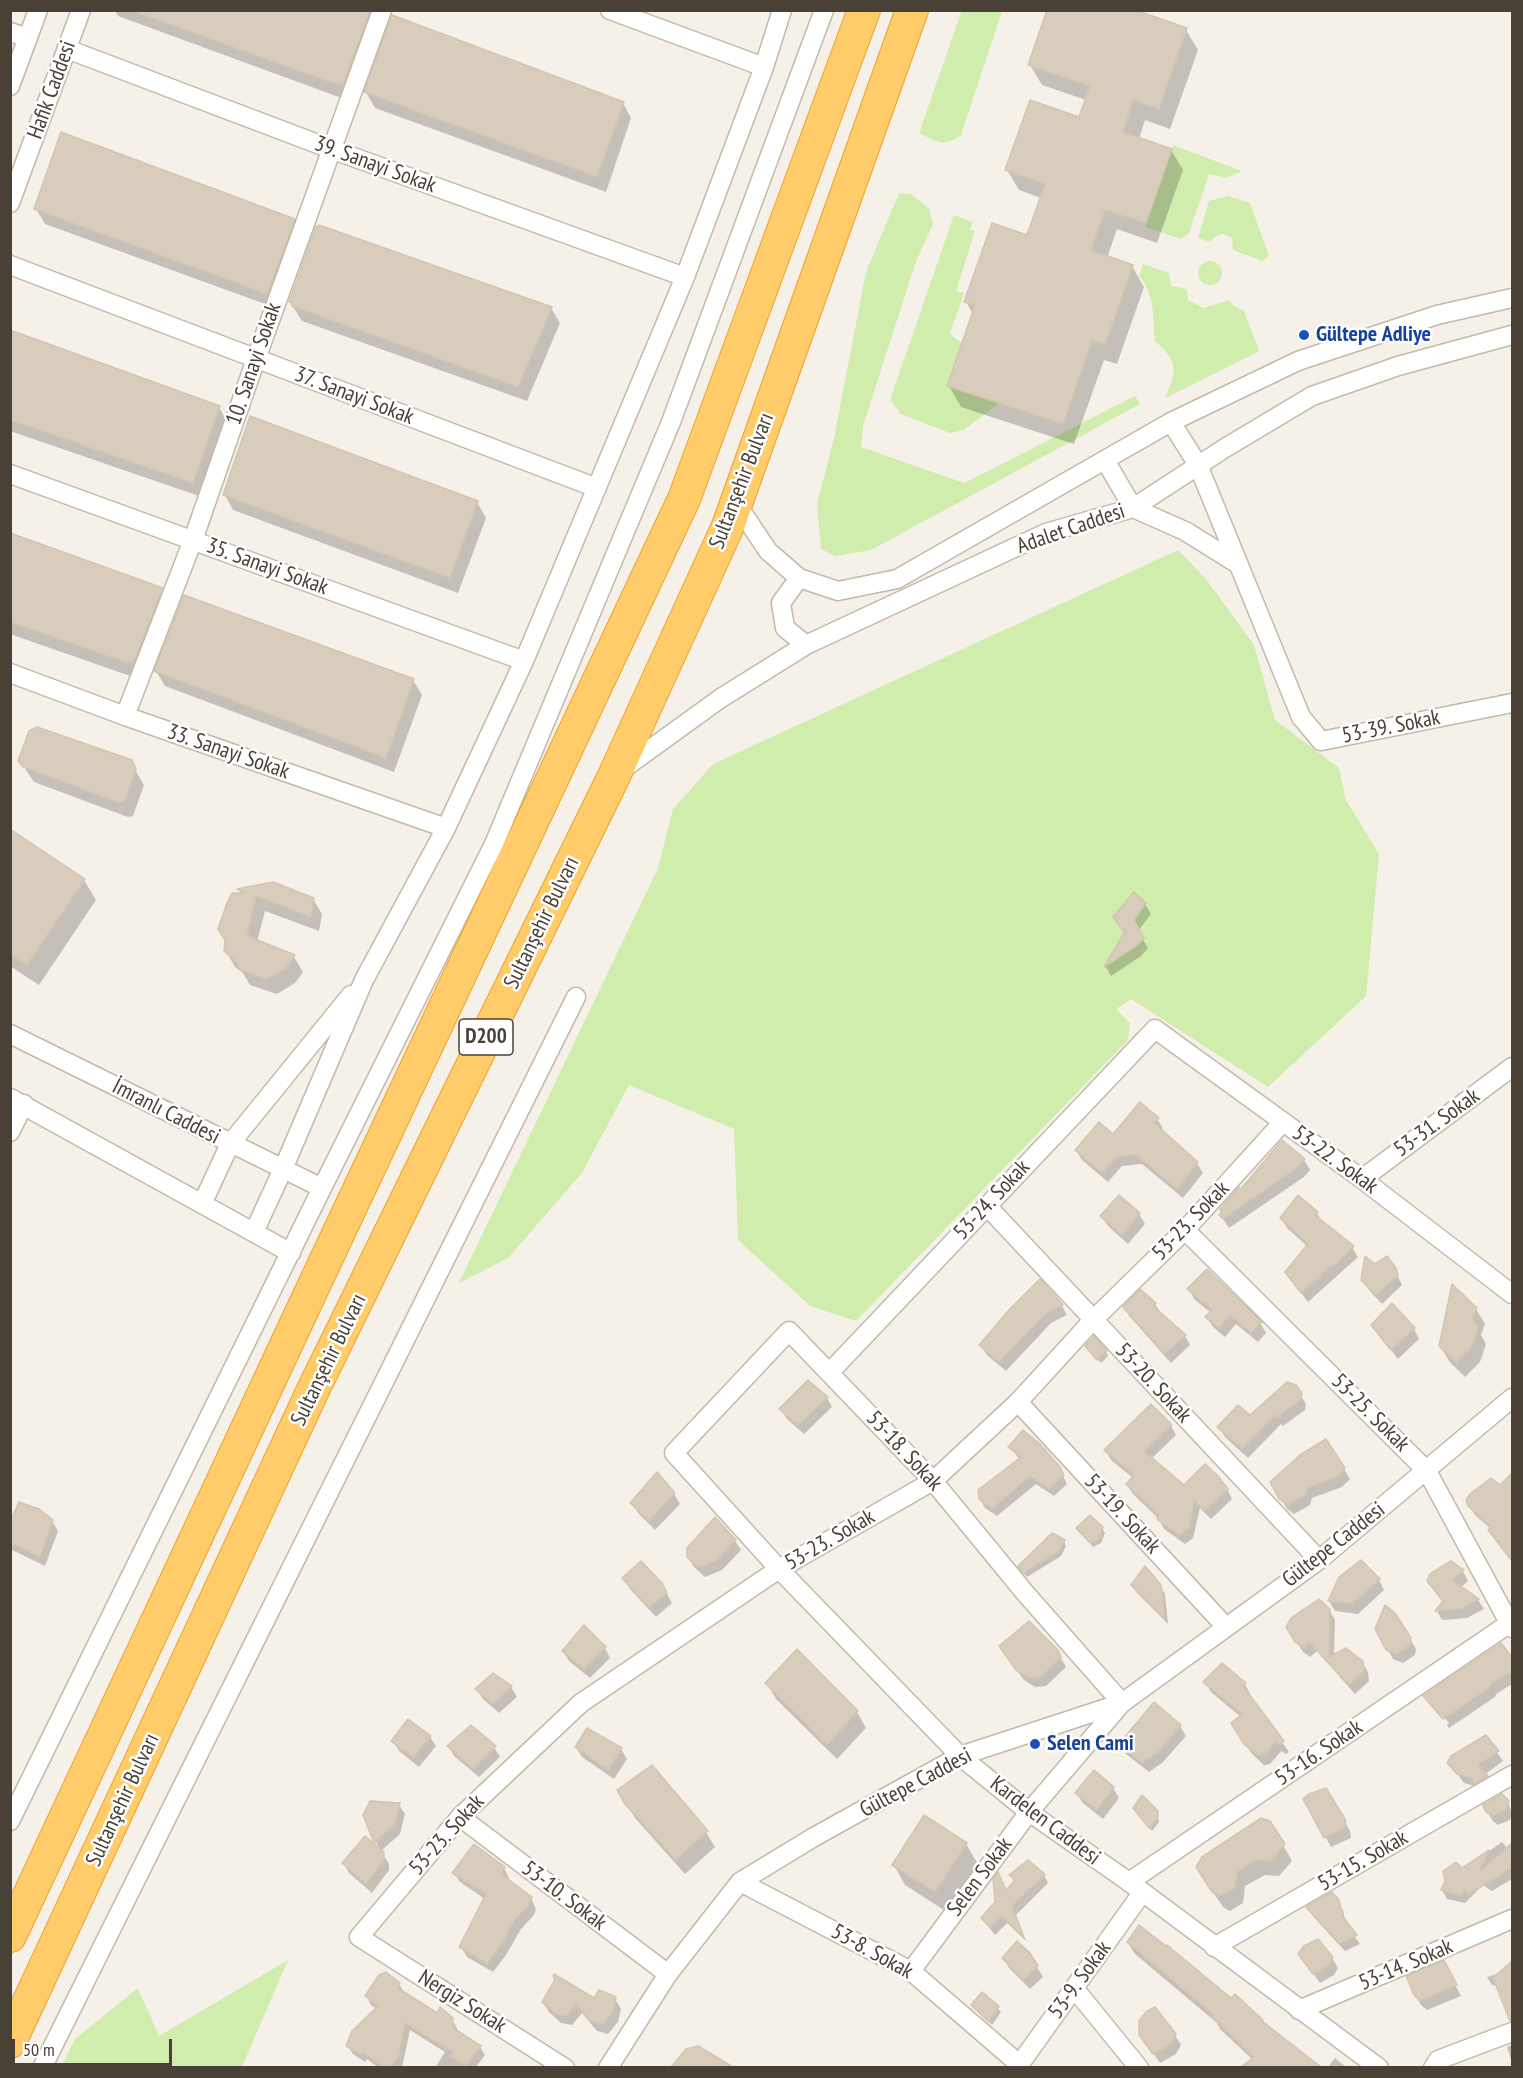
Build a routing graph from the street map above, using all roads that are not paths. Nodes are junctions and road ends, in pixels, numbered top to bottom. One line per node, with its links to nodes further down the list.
1 (38, 10): 10 (street, Hafik Caddesi)
2 (81, 10): 11 (street, Hafik Caddesi)
3 (382, 10): 14 (street, 10. Sanayi Sokak)
4 (610, 10): 12 (street)
5 (782, 10): 12 (street)
6 (824, 10): 49 (street)
7 (864, 10): 76 (highway, Sultanşehir Bulvarı / D200)
8 (912, 10): 26 (highway, Sultanşehir Bulvarı / D200)
9 (10, 32): 10 (street)
10 (28, 38): 13 (street, Hafik Caddesi)
11 (67, 49): 14 (street, 39. Sanayi Sokak); 15 (street, Hafik Caddesi)
12 (764, 67): 17 (street)
13 (10, 86)
14 (331, 149): 17 (street, 39. Sanayi Sokak); 20 (street, 10. Sanayi Sokak)
15 (10, 203)
16 (10, 266): 20 (street, 37. Sanayi Sokak)
17 (686, 277): 25 (street)
18 (1512, 298): 21 (street, Adalet Caddesi)
19 (1512, 335): 23 (street, Adalet Caddesi)
20 (256, 358): 25 (street, 37. Sanayi Sokak); 28 (street, 10. Sanayi Sokak)
21 (1171, 422): 22 (street, Adalet Caddesi); 23 (street, 53-39. Sokak)
22 (1105, 460): 27 (street); 30 (street, Adalet Caddesi)
23 (1198, 465): 27 (street, Adalet Caddesi); 29 (street, 53-39. Sokak)
24 (10, 474): 28 (street, 35. Sanayi Sokak)
25 (597, 488): 32 (street)
26 (736, 503): 30 (street, Adalet Caddesi); 36 (highway, Sultanşehir Bulvarı / D200)
27 (1133, 508): 29 (street); 31 (street, Adalet Caddesi)
28 (193, 540): 32 (street, 35. Sanayi Sokak); 35 (street, 10. Sanayi Sokak)
29 (1238, 564): 34 (street, 53-39. Sokak)
30 (799, 578): 31 (street)
31 (806, 645): 36 (street, Adalet Caddesi)
32 (524, 660): 37 (street)
33 (10, 674): 35 (street, 33. Sanayi Sokak)
34 (1512, 703)
35 (125, 716): 37 (street, 33. Sanayi Sokak)
36 (614, 776): 84 (highway, Sultanşehir Bulvarı / D200)
37 (446, 828): 38 (street)
38 (364, 980): 46 (street); 47 (street)
39 (576, 997): 86 (street)
40 (1155, 1029): 44 (street, 53-22. Sokak); 51 (street, 53-24. Sokak)
41 (10, 1034): 46 (street, İmranlı Caddesi)
42 (1512, 1067): 48 (street, 53-31. Sokak)
43 (17, 1101): 45 (street); 50 (street)
44 (1283, 1122): 48 (street, 53-22. Sokak); 52 (street, 53-23. Sokak)
45 (10, 1132)
46 (230, 1144): 47 (street, İmranlı Caddesi); 50 (street)
47 (283, 1169): 49 (street, İmranlı Caddesi); 53 (street)
48 (1362, 1179): 55 (street, 53-22. Sokak)
49 (322, 1188): 54 (street)
50 (202, 1204): 53 (street)
51 (987, 1206): 56 (street, 53-20. Sokak); 57 (street, 53-24. Sokak)
52 (1185, 1230): 56 (street, 53-23. Sokak); 61 (street, 53-25. Sokak)
53 (254, 1232): 54 (street)
54 (291, 1253): 72 (street)
55 (1512, 1294)
56 (1093, 1320): 59 (street, 53-23. Sokak); 63 (street, 53-20. Sokak)
57 (830, 1372): 60 (street, 53-18. Sokak); 62 (street, 53-18. Sokak)
58 (1512, 1398): 61 (street, Gültepe Caddesi)
59 (1018, 1402): 62 (street, 53-23. Sokak); 66 (street, 53-19. Sokak)
60 (674, 1453): 64 (street, Kardelen Caddesi)
61 (1427, 1471): 63 (street, Gültepe Caddesi); 65 (street, 53-25. Sokak)
62 (933, 1481): 64 (street, 53-23. Sokak); 67 (street, 53-18. Sokak)
63 (1319, 1560): 66 (street, Gültepe Caddesi)
64 (779, 1569): 68 (street, Kardelen Caddesi); 71 (street, 53-23. Sokak)
65 (1511, 1626): 74 (street, 53-16. Sokak)
66 (1226, 1627): 67 (street, Gültepe Caddesi)
67 (1122, 1703): 68 (street, Gültepe Caddesi); 70 (street, Selen Sokak)
68 (960, 1756): 70 (street, Kardelen Caddesi); 73 (street, Gültepe Caddesi)
69 (1512, 1775): 78 (street, 53-15. Sokak)
70 (1029, 1812): 74 (street, Kardelen Caddesi); 79 (street, Selen Sokak)
71 (460, 1817): 77 (street, 53-23. Sokak); 80 (street, 53-10. Sokak)
72 (10, 1821)
73 (740, 1882): 79 (street, 53-8. Sokak); 80 (street, Gültepe Caddesi)
74 (1135, 1888): 78 (street, Kardelen Caddesi); 81 (street, 53-9. Sokak)
75 (1512, 1919): 82 (street, 53-14. Sokak)
76 (10, 1936)
77 (359, 1937): 87 (street, Nergiz Sokak)
78 (1214, 1947): 82 (street, Kardelen Caddesi)
79 (910, 1971): 85 (street, 53-8. Sokak)
80 (668, 1974): 88 (street, Gültepe Caddesi)
81 (1074, 1988): 85 (street, 53-9. Sokak); 89 (street)
82 (1299, 2010): 90 (street, Kardelen Caddesi)
83 (1512, 2032): 91 (street)
84 (10, 2042)
85 (1018, 2066)
86 (42, 2067)
87 (565, 2067)
88 (608, 2067)
89 (1139, 2067)
90 (1379, 2067)
91 (1432, 2067)

